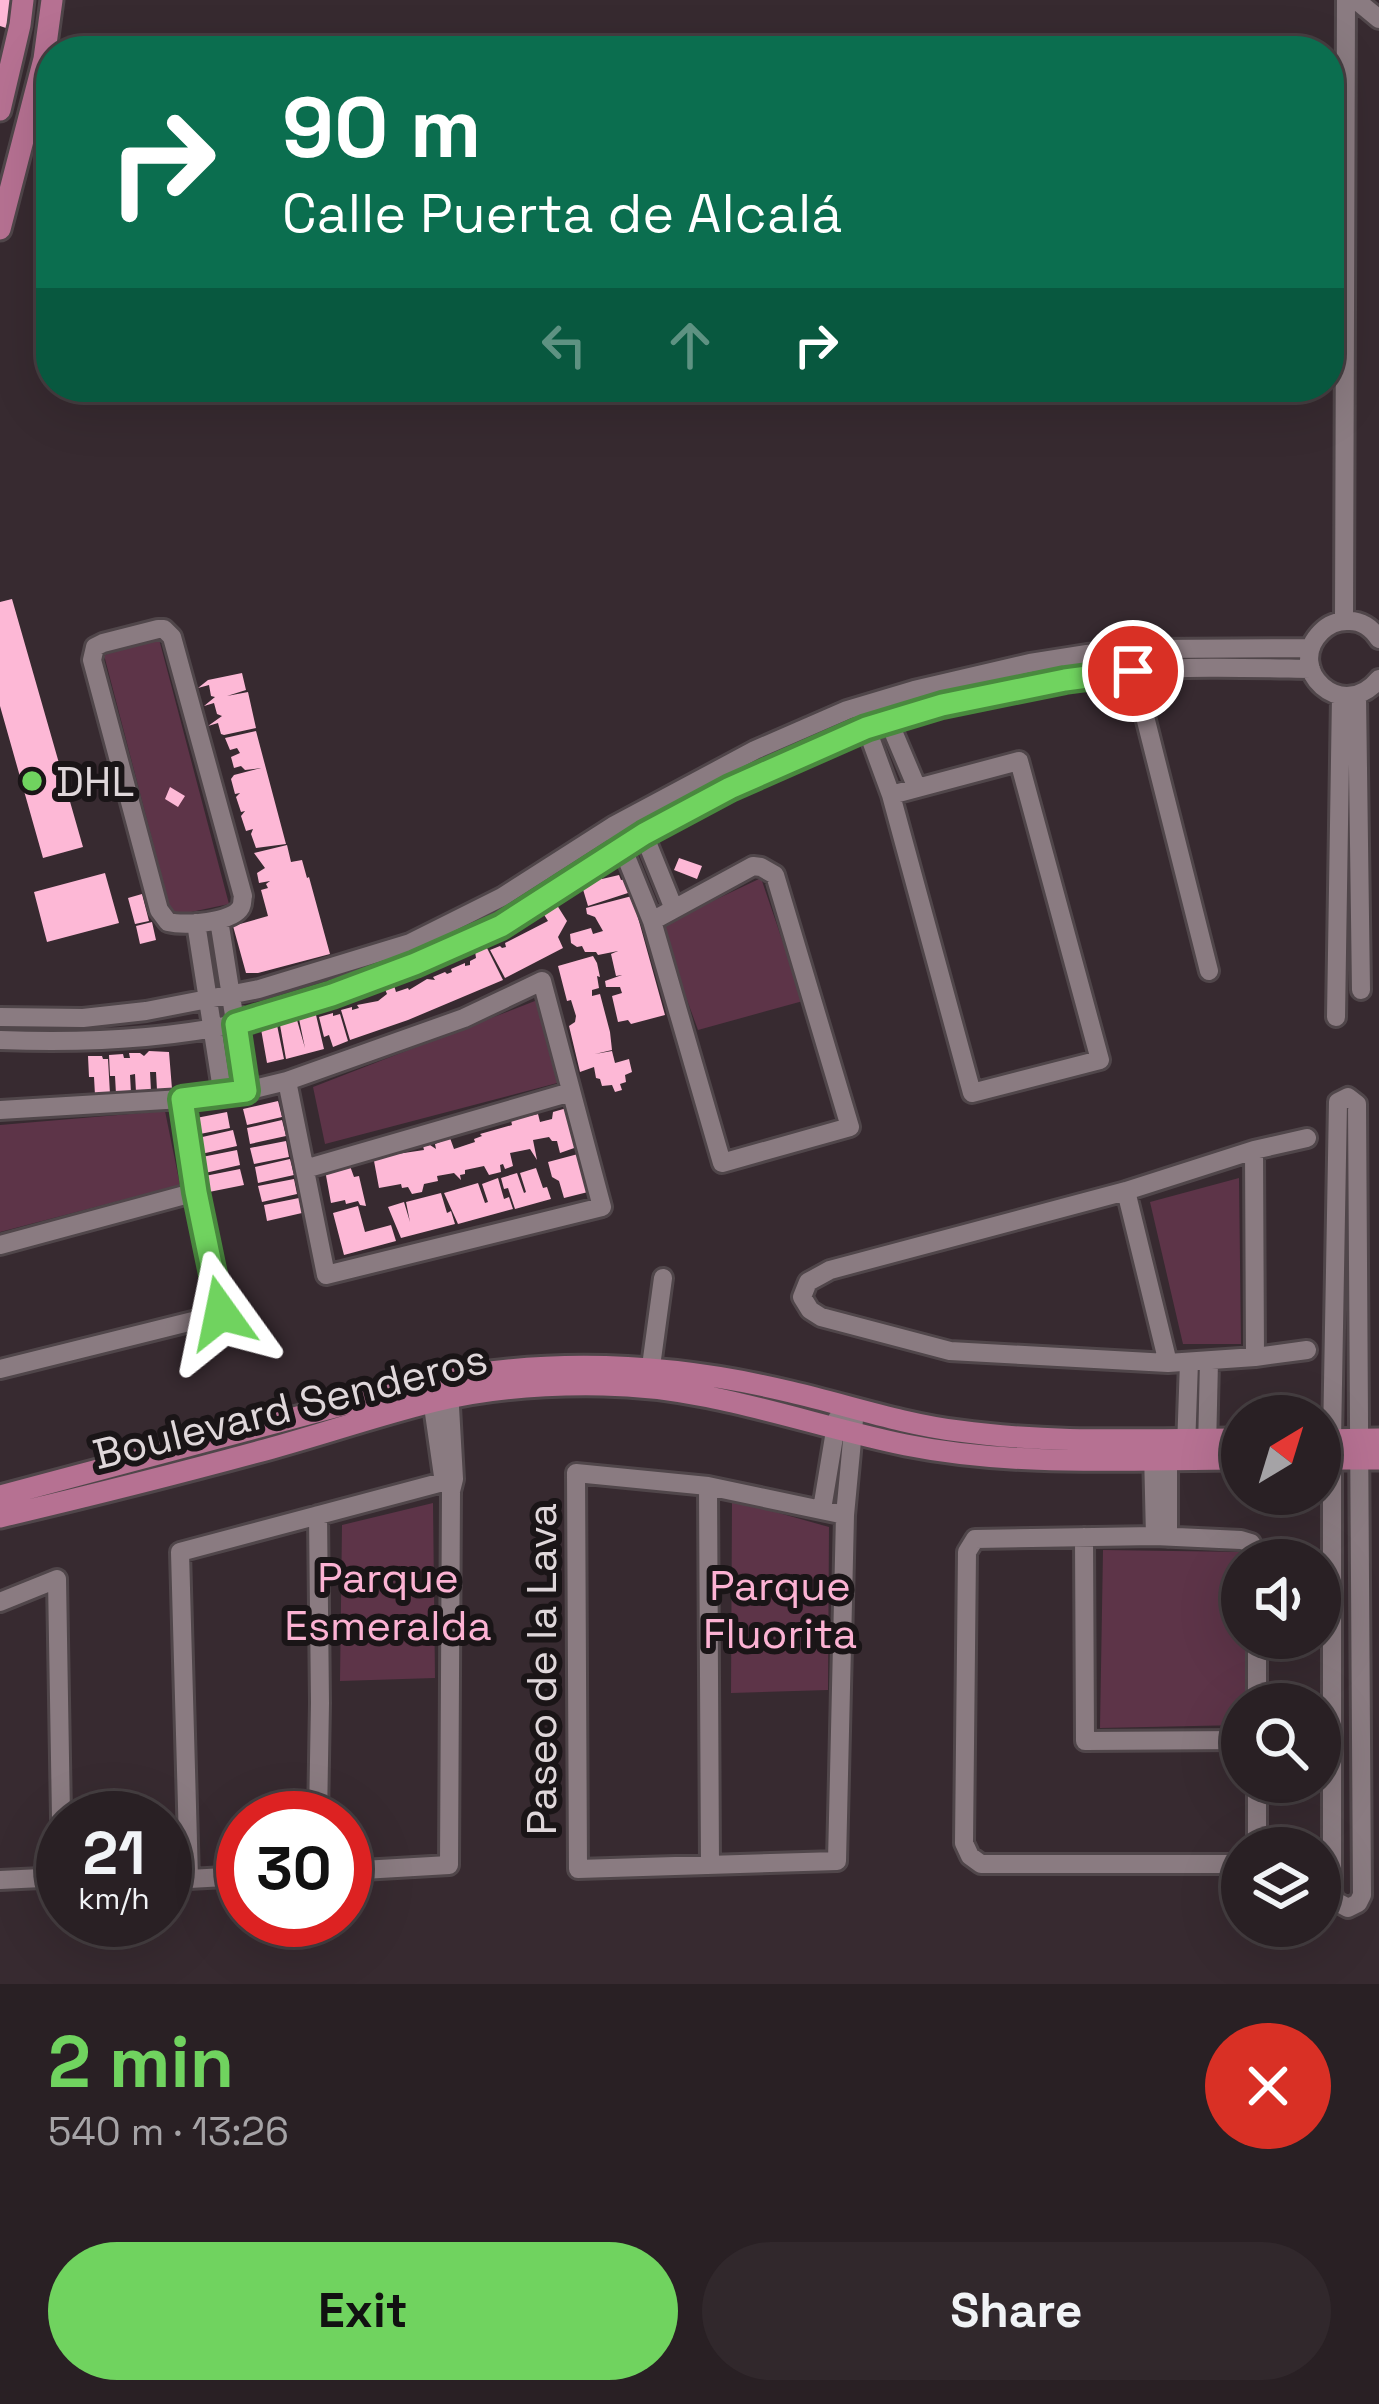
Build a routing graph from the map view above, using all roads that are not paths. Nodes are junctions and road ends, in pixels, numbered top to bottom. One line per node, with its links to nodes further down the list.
1 (23, 0): 8 (main road)
2 (52, 0): 6 (main road)
3 (1346, 0): 10 (street)
4 (1356, 0): 5 (street)
5 (1379, 20)
6 (47, 36)
7 (36, 89): 9 (main road)
8 (0, 110)
9 (0, 225)
10 (1345, 620): 11 (street); 12 (street)
11 (1379, 639)
12 (1311, 648): 13 (street); 14 (street)
13 (1131, 661): 14 (street); 17 (street); 19 (street); 31 (street)
14 (1311, 669): 16 (street)
15 (1379, 679): 16 (street)
16 (1349, 696): 32 (street); 36 (street)
17 (880, 700): 18 (street); 19 (street)
18 (859, 706): 20 (street); 23 (street)
19 (888, 721): 20 (street); 21 (street)
20 (866, 728): 22 (street); 25 (street)
21 (917, 788): 22 (street); 22 (street)
22 (892, 795)
23 (636, 814): 24 (street); 25 (street)
24 (613, 826): 26 (street); 33 (street)
25 (644, 834): 26 (street); 27 (street)
26 (623, 848): 29 (street); 37 (street)
27 (674, 910): 29 (street); 29 (street)
28 (219, 920): 30 (street); 30 (street); 33 (street)
29 (652, 921)
30 (196, 923): 34 (street)
31 (1209, 970)
32 (1361, 990)
33 (231, 995): 34 (street); 37 (street)
34 (208, 1000): 35 (street); 38 (street)
35 (0, 1017)
36 (1336, 1017)
37 (236, 1024): 38 (street); 41 (street)
38 (212, 1027): 39 (street); 43 (street)
39 (0, 1040)
40 (287, 1081): 41 (street); 42 (street); 48 (street)
41 (246, 1091): 43 (street)
42 (572, 1092): 48 (street); 48 (street)
43 (223, 1096): 44 (street)
44 (182, 1099): 45 (street); 50 (street)
45 (0, 1110)
46 (1307, 1138): 47 (street)
47 (1254, 1150): 49 (street); 54 (street)
48 (305, 1169)
49 (1126, 1191): 56 (street); 56 (street)
50 (196, 1192): 51 (street); 57 (street)
51 (0, 1245)
52 (663, 1278): 58 (street)
53 (1307, 1350): 54 (street)
54 (1255, 1357): 55 (street)
55 (1199, 1361): 56 (street); 63 (street)
56 (1168, 1363)
57 (0, 1369)
58 (649, 1378): 59 (main road, Boulevard Senderos); 61 (main road, Boulevard Senderos)
59 (440, 1390): 66 (street); 68 (main road, Boulevard Senderos)
60 (1328, 1395): 64 (street)
61 (845, 1419): 63 (main road, Boulevard Senderos); 70 (street); 72 (street, Paseo de la Lava)
62 (1221, 1442): 63 (main road, Boulevard Senderos)
63 (1179, 1449): 65 (main road, Boulevard Senderos); 75 (street)
64 (1368, 1449): 73 (street)
65 (1221, 1456)
66 (450, 1484): 71 (street); 83 (street)
67 (708, 1486): 70 (street, Paseo de la Lava); 81 (street); 81 (street, Paseo de la Lava)
68 (55, 1493): 69 (main road, Boulevard Senderos); 74 (main road, Boulevard Senderos)
69 (0, 1496)
70 (822, 1509): 72 (street, Paseo de la Lava)
71 (318, 1515): 80 (street); 84 (street)
72 (845, 1515): 81 (street, Paseo de la Lava)
73 (1327, 1515)
74 (0, 1517)
75 (1162, 1536): 76 (street); 77 (street)
76 (1084, 1537): 79 (street); 82 (street)
77 (1221, 1539)
78 (0, 1602): 85 (street)
79 (1221, 1740)
80 (318, 1791)
81 (710, 1864)
82 (1221, 1864)
83 (372, 1869)
84 (216, 1878)
85 (0, 1880)

